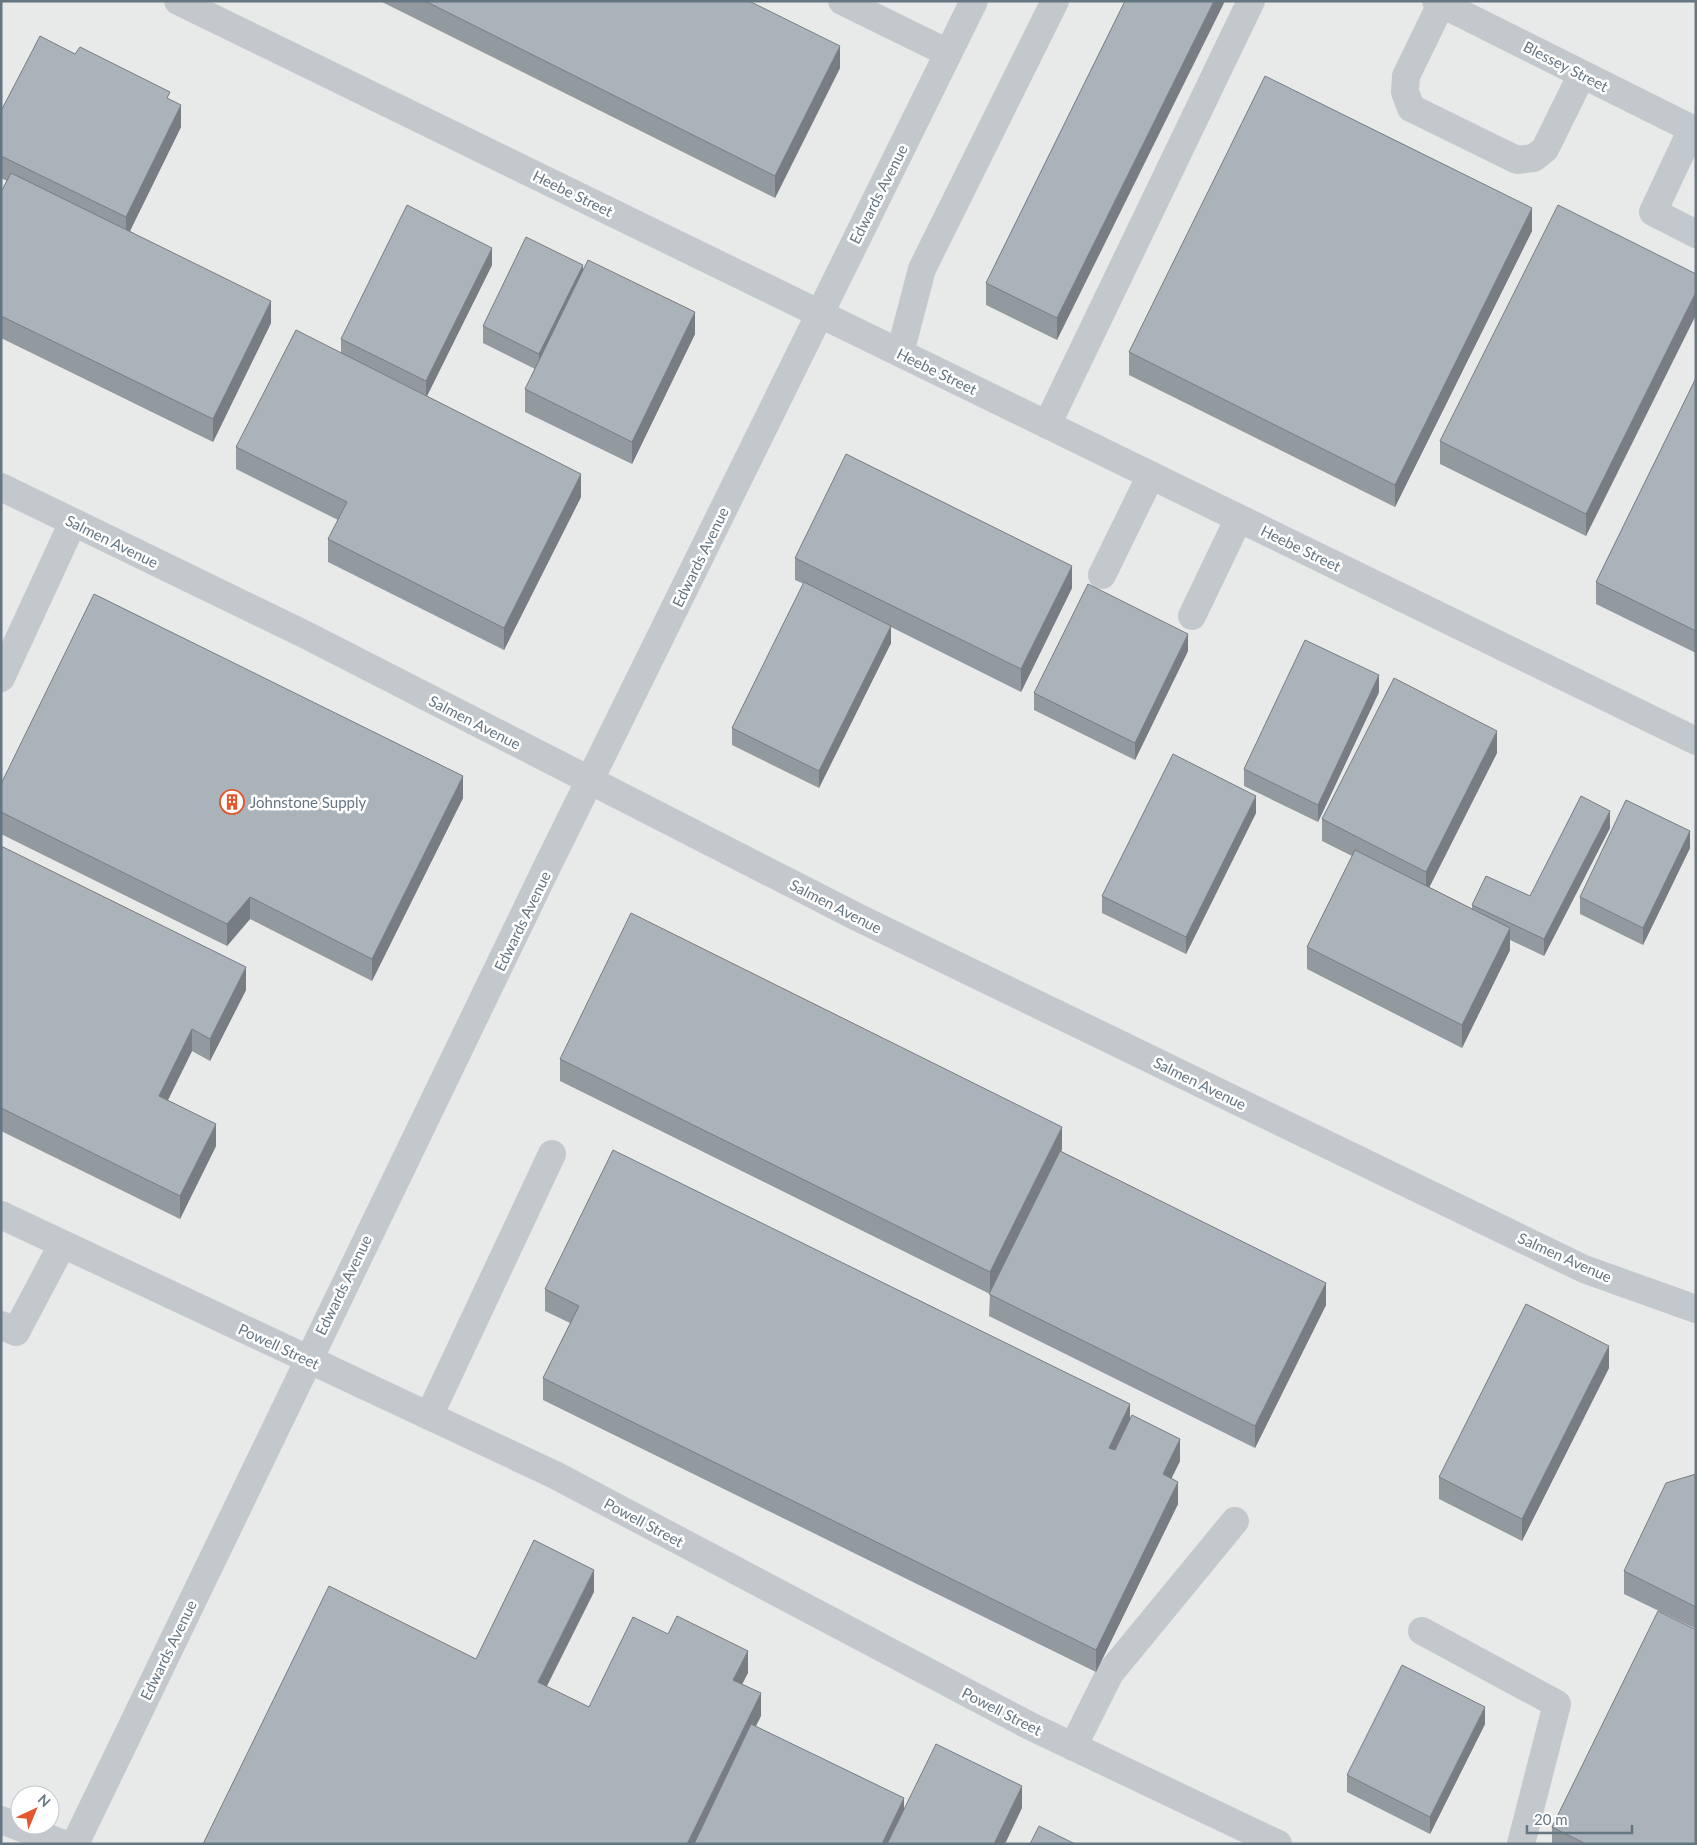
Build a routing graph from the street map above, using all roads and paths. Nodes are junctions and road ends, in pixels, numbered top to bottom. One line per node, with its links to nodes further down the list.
1 (178, 1): 11 (street, Heebe Street)
2 (842, 1): 7 (street)
3 (974, 1): 7 (street, Edwards Avenue)
4 (1055, 1): 12 (street)
5 (1251, 1): 13 (street)
6 (1439, 3): 8 (street, Blessey Street); 8 (street)
7 (948, 53): 11 (street, Edwards Avenue)
8 (1582, 74): 9 (street, Blessey Street)
9 (1694, 130): 10 (street)
10 (1696, 234)
11 (818, 313): 12 (street, Heebe Street); 22 (street, Edwards Avenue)
12 (900, 353): 13 (street, Heebe Street)
13 (1047, 425): 14 (street, Heebe Street)
14 (1151, 475): 16 (street, Heebe Street); 18 (street)
15 (1, 487): 17 (street, Salmen Avenue)
16 (1239, 518): 19 (street); 21 (street, Heebe Street)
17 (73, 522): 20 (street); 22 (street, Salmen Avenue)
18 (1102, 575)
19 (1192, 616)
20 (1, 678)
21 (1696, 741)
22 (591, 781): 26 (street, Salmen Avenue); 28 (street, Edwards Avenue)
23 (552, 1154): 29 (street)
24 (1, 1215): 25 (street, Powell Street)
25 (62, 1244): 27 (street); 28 (street, Powell Street)
26 (1688, 1306)
27 (1, 1325)
28 (306, 1360): 29 (street, Powell Street); 35 (street, Edwards Avenue)
29 (429, 1416): 32 (street, Powell Street)
30 (1235, 1521): 32 (street)
31 (1422, 1631): 37 (street)
32 (1073, 1747): 36 (street, Powell Street)
33 (1, 1820): 34 (street)
34 (64, 1844)
35 (75, 1844)
36 (1278, 1844)
37 (1520, 1844)

